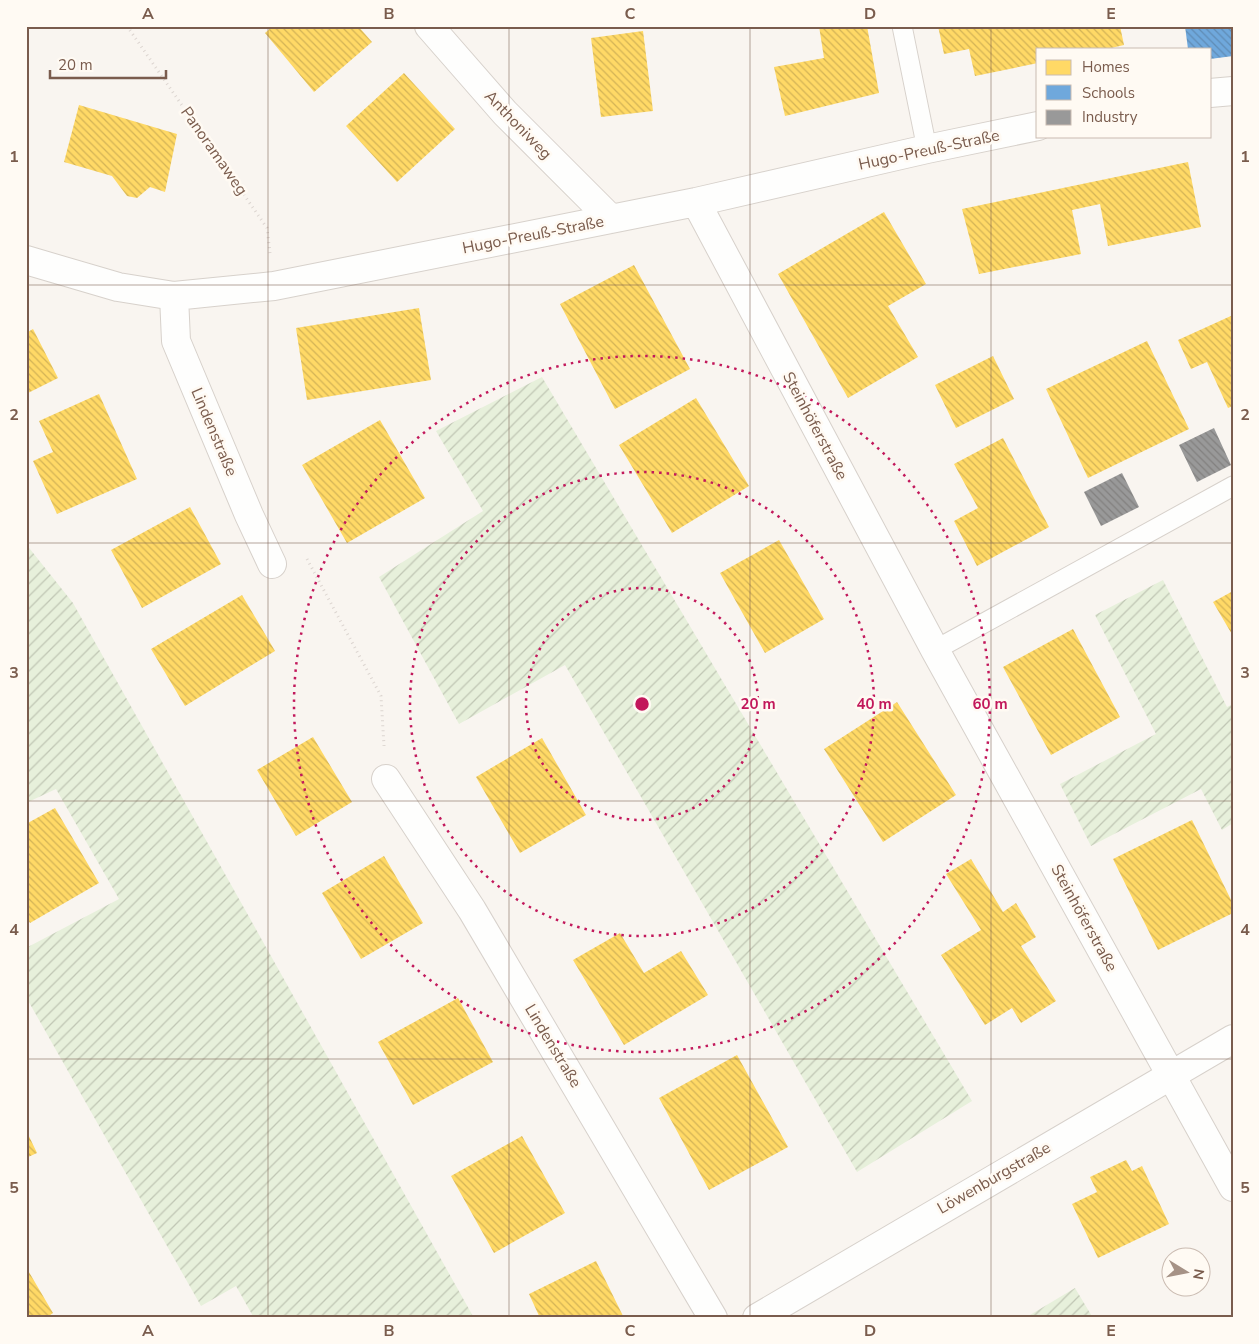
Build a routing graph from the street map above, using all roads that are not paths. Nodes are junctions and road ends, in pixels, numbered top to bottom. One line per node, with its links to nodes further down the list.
1 (429, 26): 8 (street, Anthoniweg)
2 (902, 26): 6 (lane)
3 (1233, 91): 4 (street)
4 (1212, 94)
5 (1036, 126): 6 (street, Hugo-Preuß-Straße)
6 (927, 149): 7 (street, Hugo-Preuß-Straße)
7 (696, 202): 8 (street, Hugo-Preuß-Straße); 13 (street, Steinhöferstraße)
8 (612, 219): 10 (street, Hugo-Preuß-Straße)
9 (26, 260): 10 (street, Hugo-Preuß-Straße)
10 (174, 296): 12 (street, Lindenstraße)
11 (1233, 486): 13 (lane)
12 (272, 564)
13 (935, 650): 16 (street, Steinhöferstraße)
14 (386, 779): 18 (street, Lindenstraße)
15 (1233, 1039): 16 (street, Löwenburgstraße)
16 (1171, 1074): 17 (street, Steinhöferstraße); 19 (street, Löwenburgstraße)
17 (1233, 1187)
18 (713, 1318)
19 (757, 1318)

